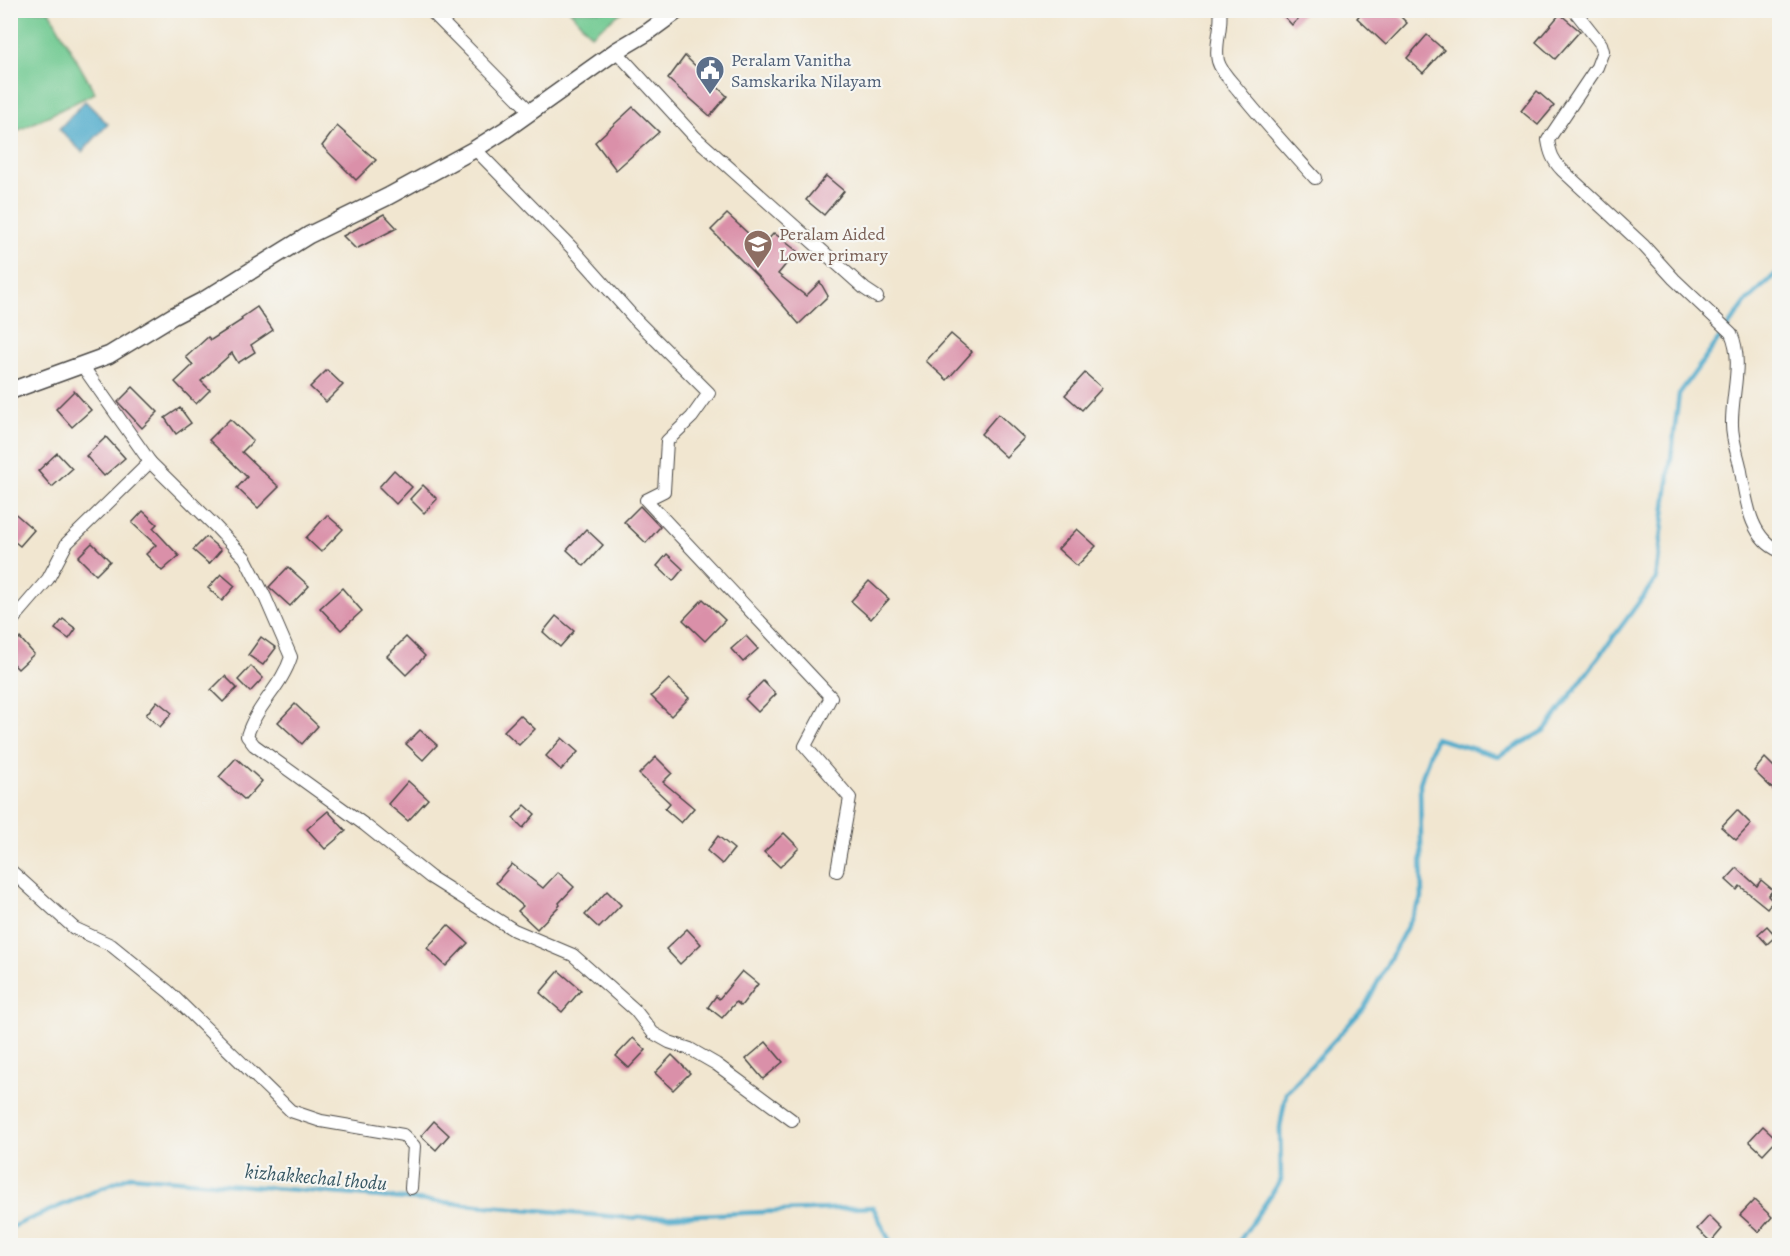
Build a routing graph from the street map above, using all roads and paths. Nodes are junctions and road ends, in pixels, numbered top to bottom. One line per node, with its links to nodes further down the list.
1 (430, 10): 6 (street)
2 (678, 10): 5 (main road)
3 (1220, 10): 8 (street)
4 (1574, 10): 13 (street)
5 (616, 51): 6 (main road); 9 (street)
6 (530, 111): 7 (main road)
7 (475, 149): 10 (main road); 16 (street)
8 (1315, 178)
9 (877, 297)
10 (81, 364): 11 (main road); 12 (street)
11 (10, 391)
12 (150, 462): 14 (street); 17 (street)
13 (1779, 551)
14 (10, 623)
15 (10, 870): 18 (street)
16 (837, 871)
17 (792, 1120)
18 (411, 1188)

